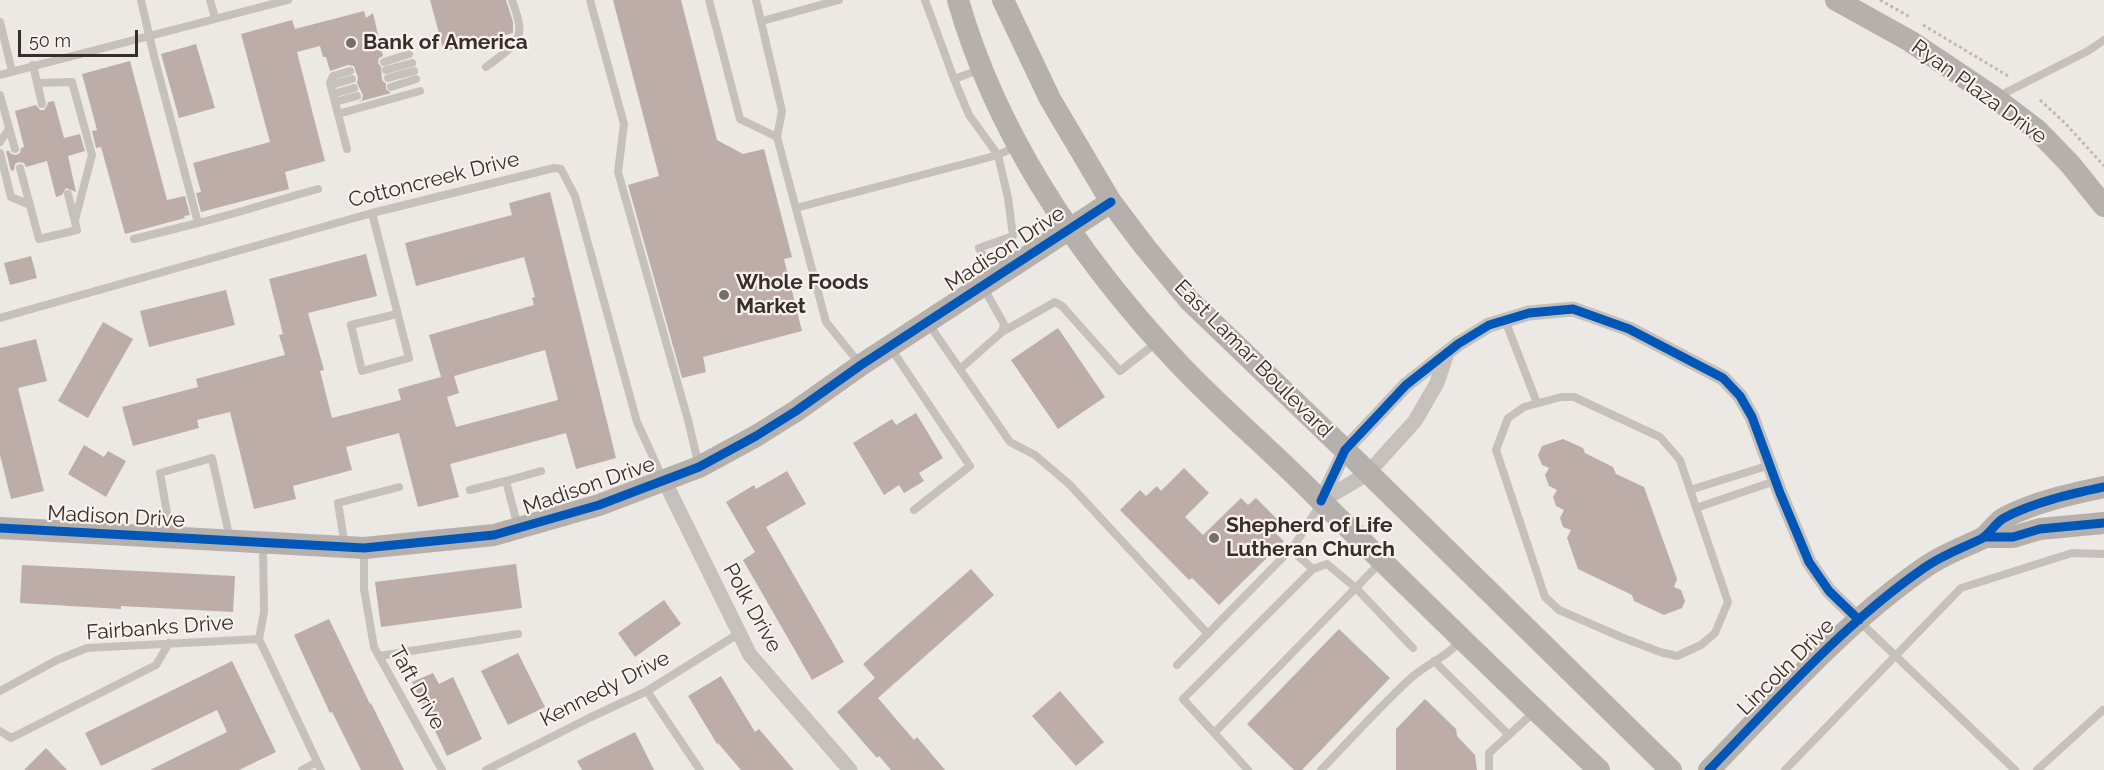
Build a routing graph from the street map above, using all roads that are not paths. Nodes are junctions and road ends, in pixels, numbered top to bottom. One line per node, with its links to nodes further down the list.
1 (141, 0): 16 (lane)
2 (210, 0): 13 (lane)
3 (288, 0): 13 (lane)
4 (512, 0): 21 (lane)
5 (590, 0): 68 (lane)
6 (709, 0): 36 (lane)
7 (756, 0): 14 (lane)
8 (839, 0): 14 (lane)
9 (925, 0): 26 (lane)
10 (958, 0): 22 (main road)
11 (1003, 0): 45 (main road, East Lamar Boulevard)
12 (1836, 0): 32 (main road, Ryan Plaza Drive)
13 (215, 18): 16 (lane)
14 (762, 21): 36 (lane)
15 (0, 22): 23 (lane)
16 (150, 36): 19 (lane); 51 (lane)
17 (2104, 40): 32 (lane)
18 (384, 62): 20 (lane)
19 (33, 66): 23 (lane); 27 (lane)
20 (413, 67): 20 (lane)
21 (486, 67)
22 (981, 70): 26 (lane); 40 (main road)
23 (12, 71): 24 (lane)
24 (0, 75)
25 (351, 75): 30 (lane)
26 (954, 79): 40 (lane)
27 (37, 83): 33 (lane); 50 (lane)
28 (420, 91): 34 (lane)
29 (356, 92): 30 (lane)
30 (333, 94): 34 (lane)
31 (0, 95): 35 (lane)
32 (1995, 98): 47 (main road, Ryan Plaza Drive)
33 (42, 104)
34 (338, 114): 39 (lane)
35 (9, 129): 37 (lane); 38 (lane)
36 (777, 136): 48 (lane)
37 (0, 142)
38 (15, 149)
39 (347, 149)
40 (1008, 150): 48 (lane); 52 (main road); 54 (lane)
41 (0, 153): 46 (lane)
42 (20, 168): 46 (lane)
43 (318, 189): 51 (lane)
44 (68, 194): 50 (lane)
45 (1111, 202): 52 (main road, Madison Drive); 66 (main road, East Lamar Boulevard)
46 (30, 204): 50 (lane)
47 (2104, 206)
48 (796, 208): 63 (lane)
49 (372, 213): 55 (lane); 56 (lane, Cottoncreek Drive); 71 (lane, Cottoncreek Drive)
50 (75, 220)
51 (198, 223): 53 (lane)
52 (1068, 230): 54 (main road, Madison Drive); 60 (main road)
53 (134, 240)
54 (989, 282): 58 (main road, Madison Drive); 59 (lane)
55 (397, 314): 55 (lane)
56 (0, 318)
57 (1505, 320): 62 (street); 65 (lane); 67 (street)
58 (927, 322): 61 (main road, Madison Drive); 64 (lane)
59 (1002, 332): 60 (lane); 64 (lane)
60 (1159, 340): 78 (main road)
61 (889, 346): 63 (main road, Madison Drive); 80 (lane)
62 (1447, 353): 66 (street); 70 (street)
63 (861, 365): 68 (main road, Madison Drive)
64 (960, 369): 97 (lane)
65 (1537, 403): 77 (lane); 79 (lane)
66 (1346, 450): 70 (main road, East Lamar Boulevard); 78 (street)
67 (1770, 465): 73 (street); 77 (lane)
68 (699, 467): 71 (main road, Madison Drive)
69 (541, 471): 72 (lane)
70 (1367, 474): 78 (street); 123 (main road, East Lamar Boulevard)
71 (664, 480): 83 (main road, Madison Drive); 96 (street, Polk Drive)
72 (506, 481): 76 (lane); 83 (lane)
73 (1775, 481): 79 (lane); 94 (street)
74 (399, 487): 88 (lane, Taft Drive)
75 (2104, 487): 84 (main road, Lincoln Drive)
76 (470, 490)
77 (1690, 490): 79 (lane)
78 (1321, 501): 89 (lane); 91 (main road)
79 (1696, 508)
80 (914, 510)
81 (2104, 523): 84 (main road, Lincoln Drive)
82 (0, 528): 85 (main road, Madison Drive)
83 (518, 529): 88 (main road, Madison Drive)
84 (1984, 537): 94 (main road, Lincoln Drive)
85 (171, 538): 86 (main road, Madison Drive); 86 (lane)
86 (230, 541): 87 (main road, Madison Drive)
87 (263, 543): 88 (main road, Madison Drive); 98 (lane)
88 (355, 548): 103 (lane, Taft Drive)
89 (1290, 549): 92 (lane); 97 (lane)
90 (2104, 554): 102 (lane)
91 (1382, 561): 93 (lane); 99 (main road)
92 (1313, 569): 93 (lane); 111 (lane)
93 (1356, 588): 101 (lane); 111 (lane)
94 (1858, 620): 102 (lane); 124 (main road, Lincoln Drive)
95 (518, 634): 103 (lane)
96 (738, 634): 107 (lane, Kennedy Drive); 118 (street, Polk Drive)
97 (1208, 634): 105 (lane)
98 (259, 639): 100 (lane, Fairbanks Drive); 113 (lane)
99 (1462, 639): 104 (lane); 108 (main road)
100 (169, 643): 106 (lane, Fairbanks Drive); 110 (lane)
101 (1413, 648)
102 (1895, 655): 125 (lane); 126 (lane)
103 (379, 656): 115 (lane, Taft Drive)
104 (1434, 661): 112 (lane); 120 (lane)
105 (1177, 665)
106 (0, 691)
107 (647, 692): 116 (lane, Kennedy Drive); 117 (lane)
108 (1536, 711): 112 (lane); 122 (main road)
109 (2104, 711): 127 (lane)
110 (0, 730)
111 (1214, 733): 119 (lane)
112 (1509, 735): 121 (lane)
113 (319, 766): 114 (lane)
114 (302, 770)
115 (442, 770)
116 (486, 770)
117 (699, 770)
118 (850, 770)
119 (1248, 770)
120 (1322, 770)
121 (1489, 770)
122 (1599, 770)
123 (1671, 770)
124 (1709, 770)
125 (1785, 770)
126 (2015, 770)
127 (2037, 770)

